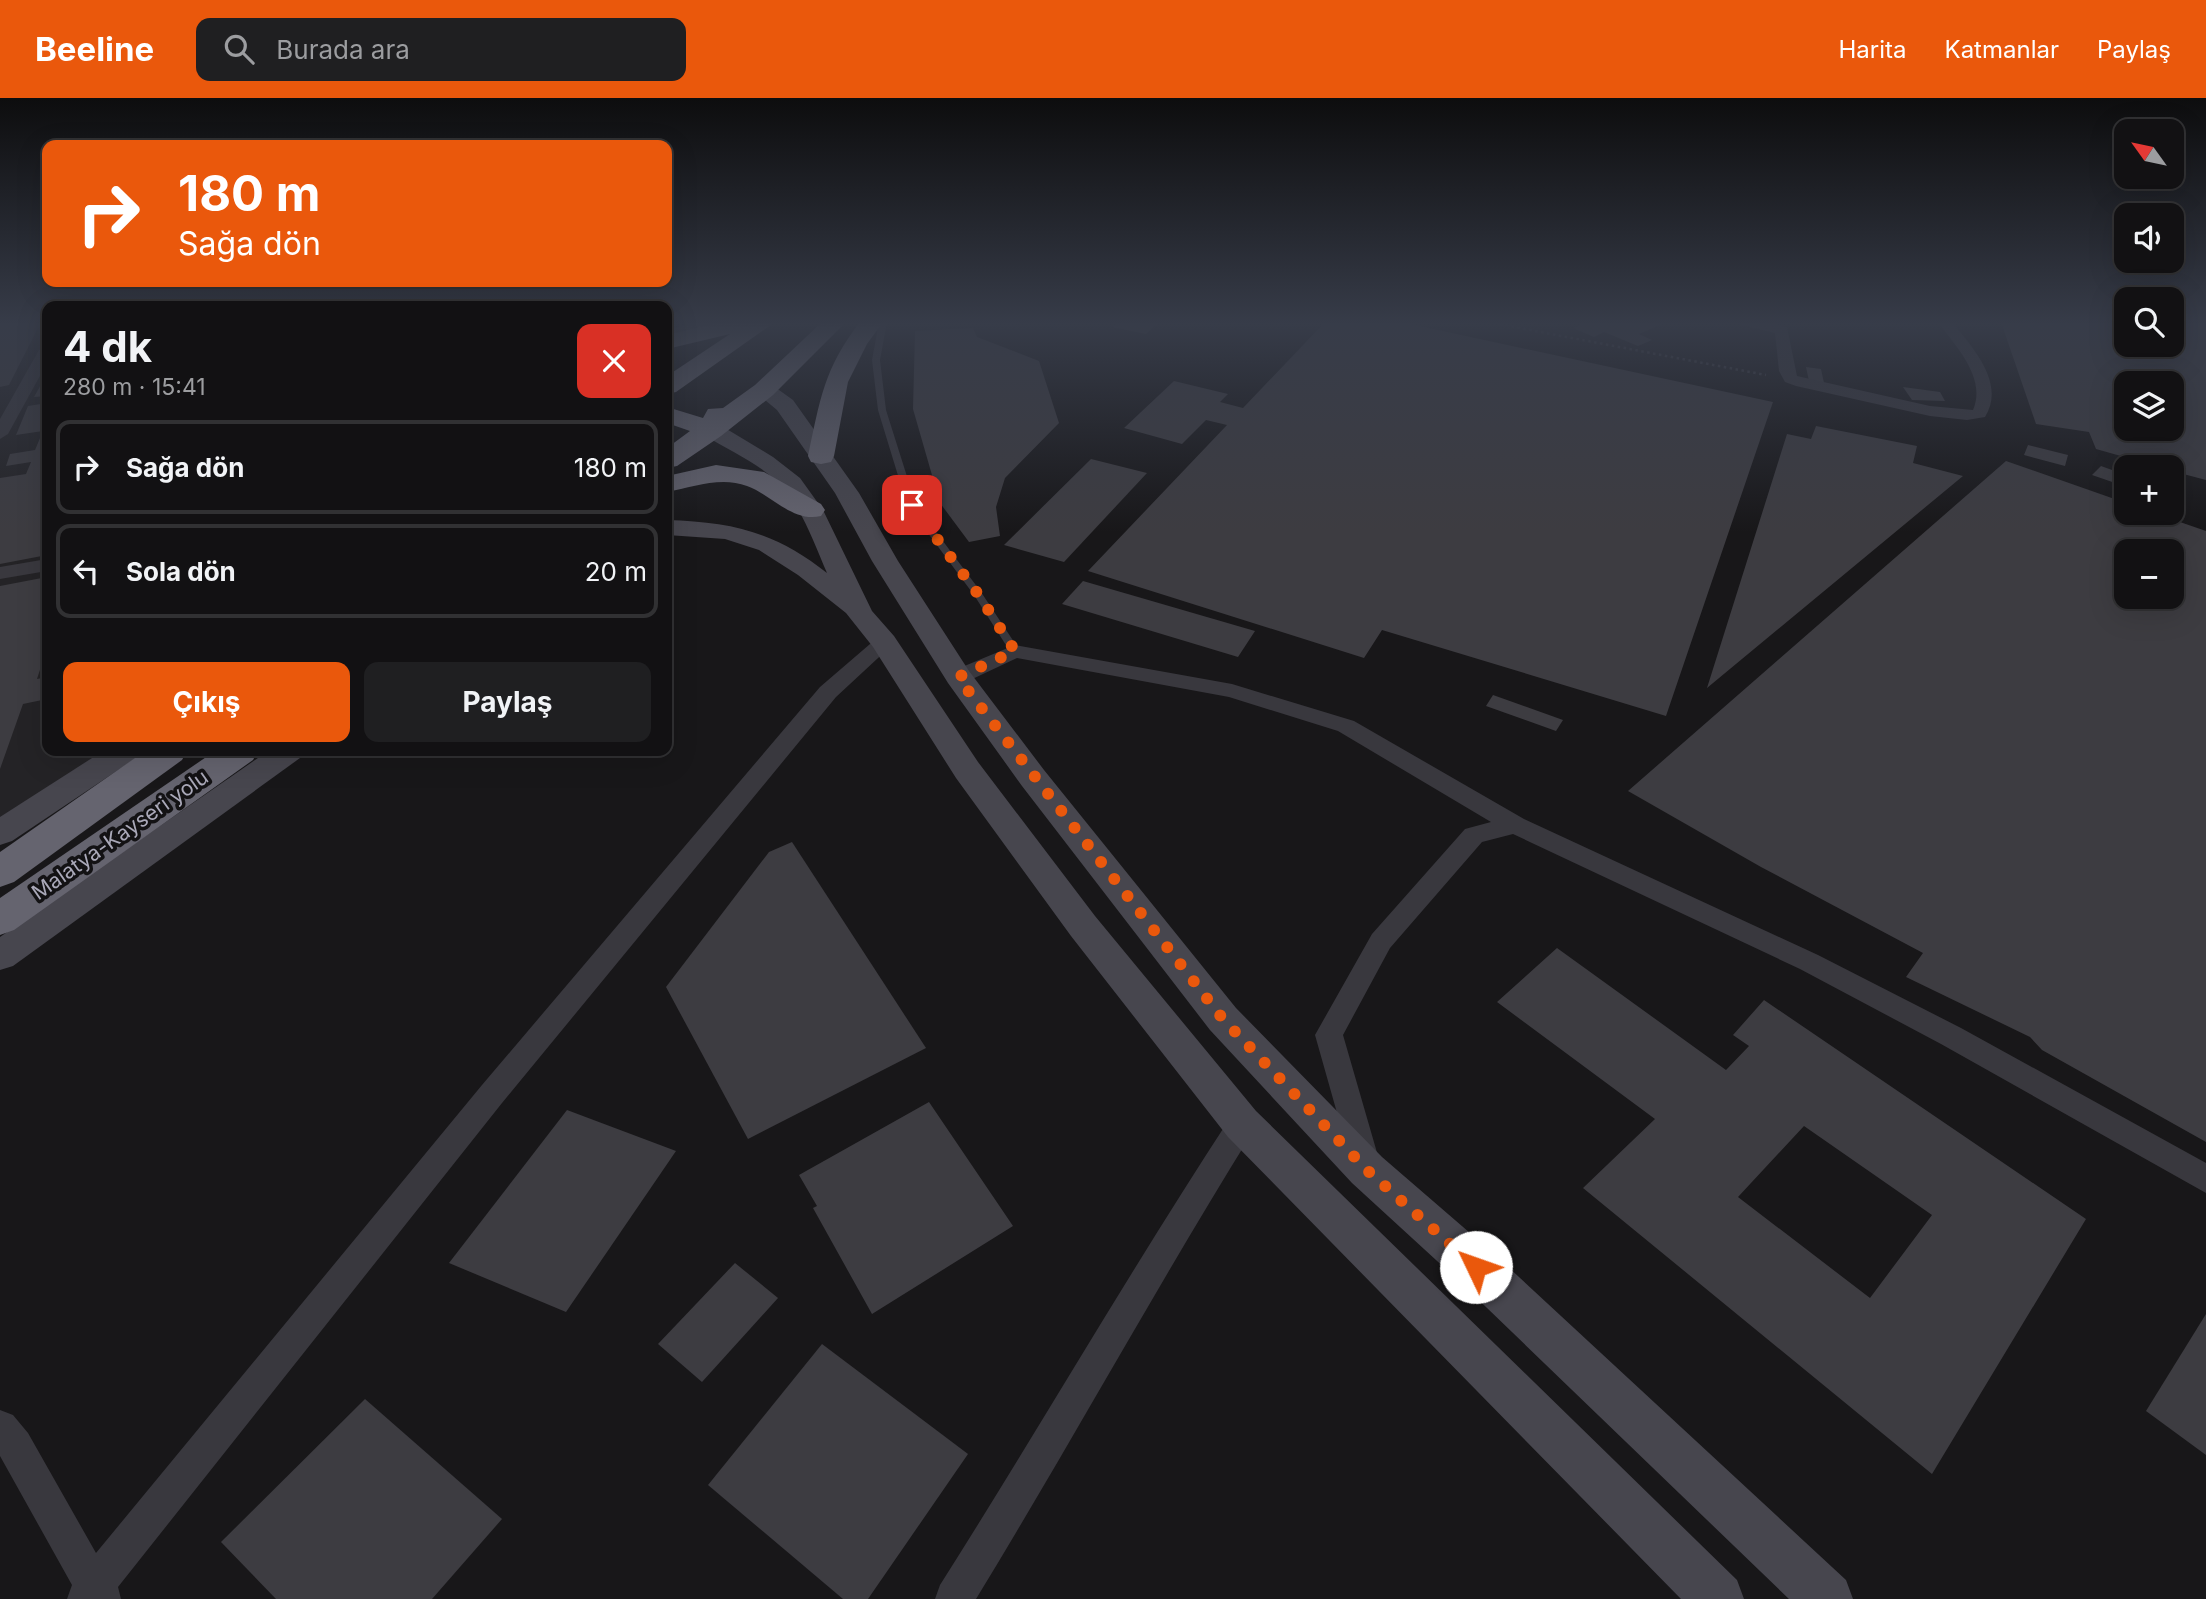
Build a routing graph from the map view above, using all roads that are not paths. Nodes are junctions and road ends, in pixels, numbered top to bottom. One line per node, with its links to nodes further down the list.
1 (23, 392): 12 (street)
2 (700, 392): 9 (highway)
3 (743, 392): 11 (highway)
4 (769, 392): 13 (main road)
5 (834, 392): 13 (highway)
6 (880, 392): 21 (lane)
7 (1842, 392): 8 (street)
8 (1985, 392)
9 (672, 424)
10 (672, 425): 11 (highway)
11 (712, 430): 14 (highway); 16 (main road)
12 (0, 434)
13 (821, 456): 22 (main road)
14 (672, 457)
15 (672, 484): 16 (highway)
16 (811, 510): 20 (main road)
17 (672, 528): 20 (main road)
18 (42, 566): 19 (street)
19 (0, 573)
20 (872, 628): 34 (main road); 38 (street)
21 (1015, 651): 22 (street); 29 (street)
22 (958, 677): 35 (main road)
23 (117, 756): 30 (main road)
24 (162, 756): 31 (highway)
25 (197, 756): 28 (highway)
26 (233, 756): 28 (highway, Malatya-Kayseri yolu)
27 (282, 756): 33 (main road)
28 (141, 820): 32 (highway, Malatya-Kayseri yolu)
29 (1515, 825): 35 (street); 36 (street)
30 (0, 833)
31 (0, 872)
32 (0, 919)
33 (0, 956)
34 (1242, 1125): 39 (street); 40 (main road)
35 (1367, 1170): 41 (main road)
36 (2206, 1179)
37 (0, 1427): 38 (street)
38 (95, 1595)
39 (954, 1599)
40 (1718, 1599)
41 (1827, 1599)

